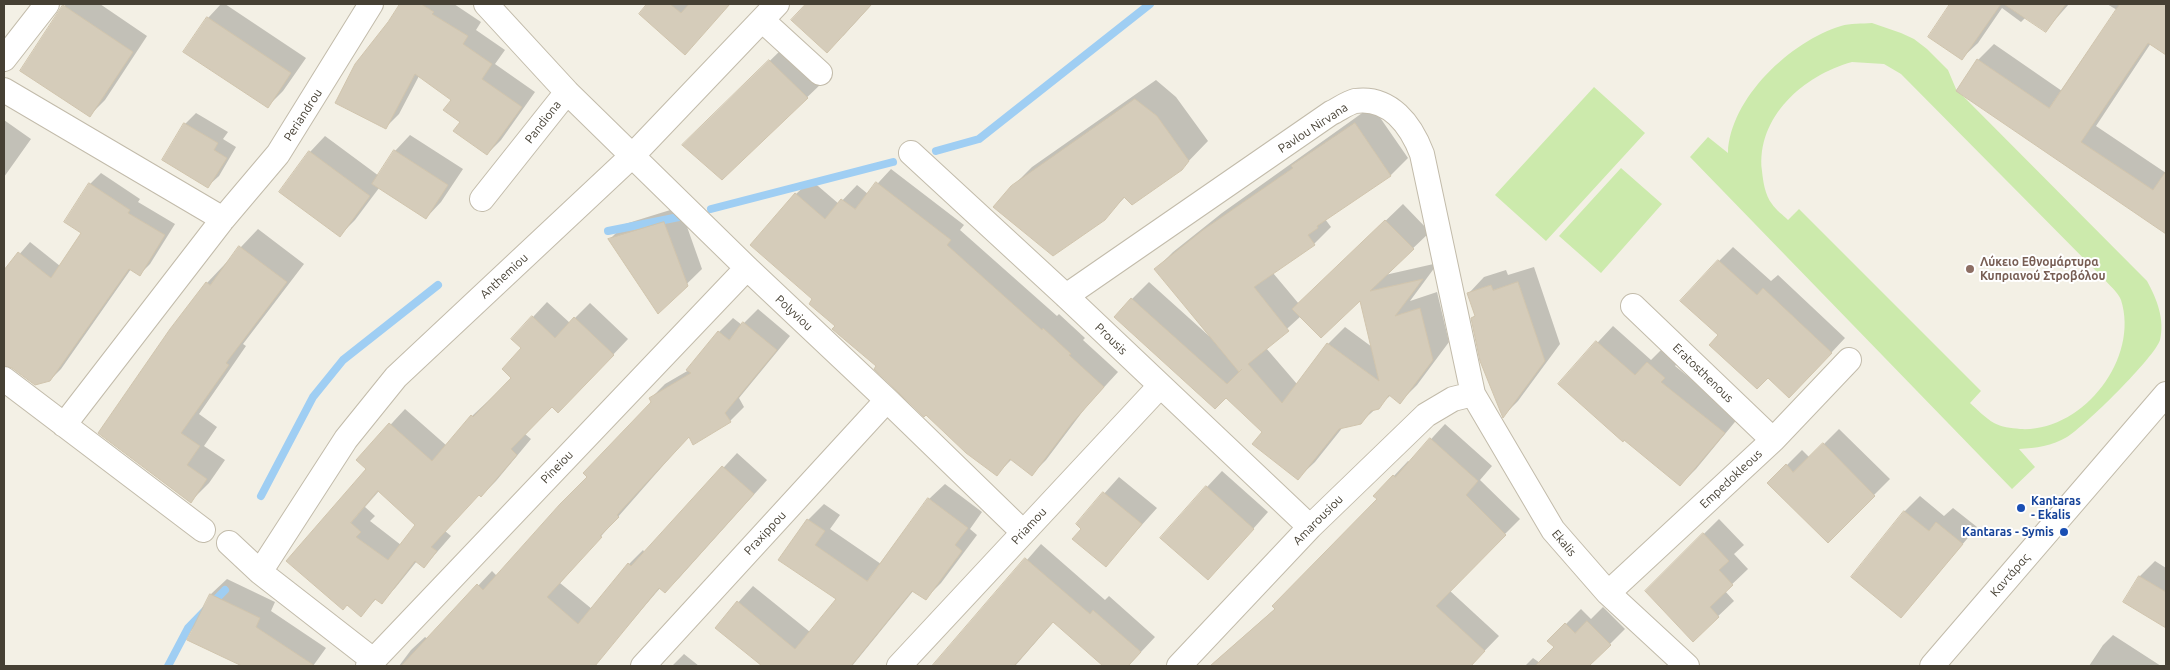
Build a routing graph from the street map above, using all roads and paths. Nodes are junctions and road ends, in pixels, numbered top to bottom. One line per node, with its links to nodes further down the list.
1 (47, 4): 5 (street)
2 (371, 4): 12 (street, Periandrou)
3 (486, 4): 8 (street, Pandiona)
4 (769, 12): 6 (street); 10 (street, Anthemiou)
5 (4, 59)
6 (820, 73)
7 (4, 90): 12 (street)
8 (567, 92): 10 (street, Polyviou); 11 (street, Pandiona)
9 (910, 153): 14 (street, Prousis)
10 (633, 155): 13 (street, Polyviou); 28 (street, Anthemiou)
11 (482, 199)
12 (223, 218): 22 (street, Periandrou)
13 (747, 268): 21 (street, Polyviou); 30 (street, Pineiou)
14 (1066, 296): 18 (street, Prousis); 19 (street, Pavlou Nirvana)
15 (1633, 306): 23 (street, Eratosthenous)
16 (1849, 360): 23 (street, Empedokleous)
17 (4, 380): 22 (street)
18 (1160, 386): 24 (street, Prousis); 26 (street, Priamou)
19 (1473, 394): 24 (street, Amarousiou); 29 (street, Ekalis)
20 (2166, 394): 35 (street, Καντάρας)
21 (887, 400): 26 (street, Polyviou); 31 (street, Praxippou)
22 (64, 425): 25 (street)
23 (1773, 440): 29 (street, Empedokleous)
24 (1310, 527): 33 (street, Amarousiou)
25 (204, 530)
26 (1023, 532): 32 (street, Priamou)
27 (229, 543): 28 (street)
28 (260, 572): 30 (street)
29 (1608, 593): 34 (street, Ekalis)
30 (371, 663)
31 (643, 666)
32 (900, 666)
33 (1179, 666)
34 (1686, 666)
35 (1932, 666)

